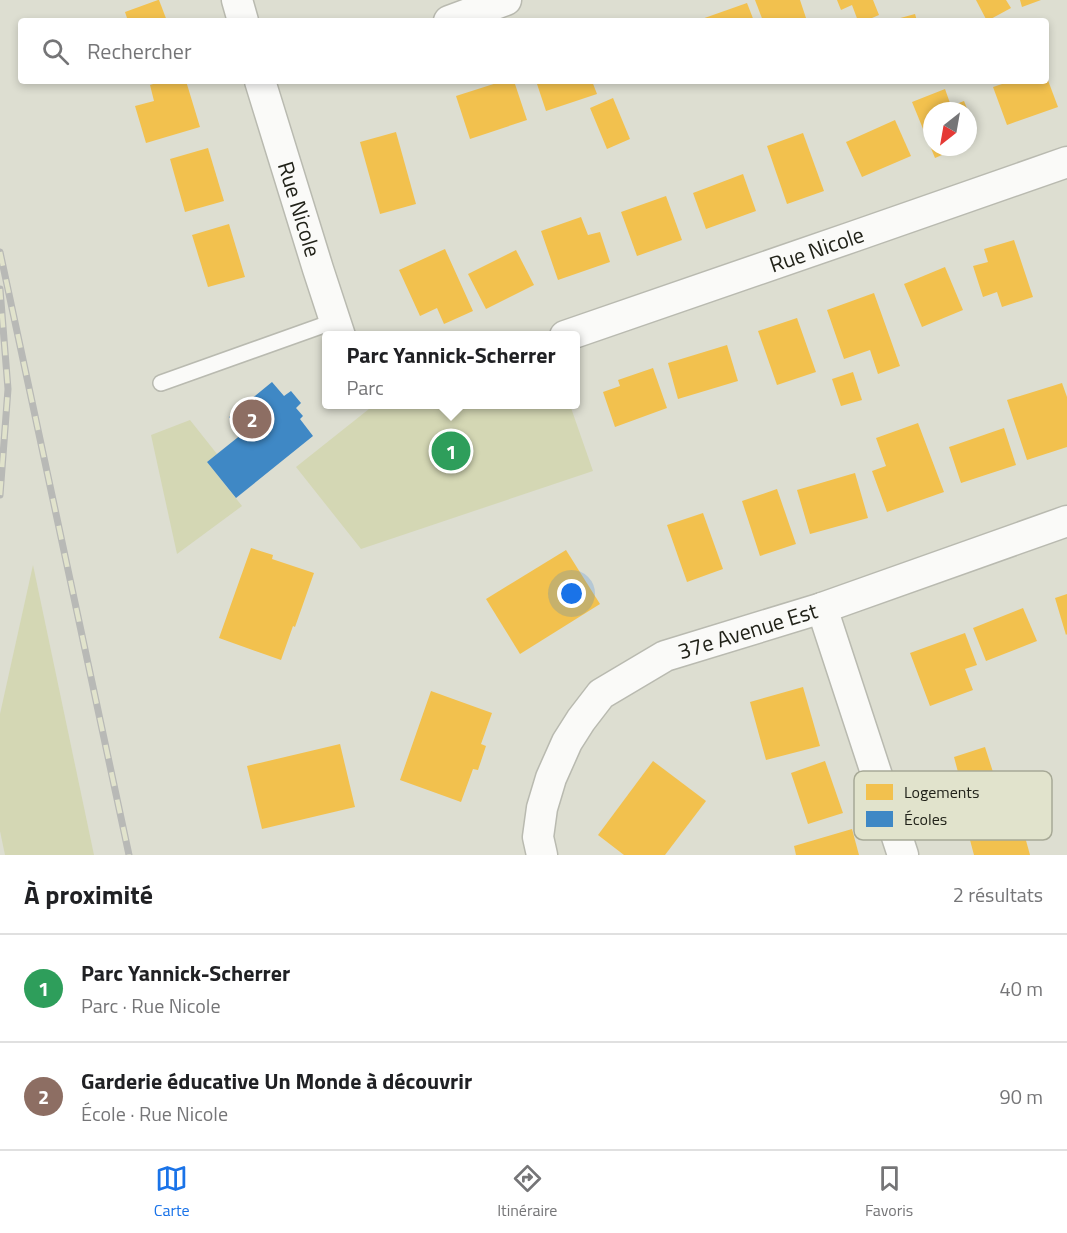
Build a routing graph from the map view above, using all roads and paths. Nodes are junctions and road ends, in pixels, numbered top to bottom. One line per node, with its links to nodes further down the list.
1 (237, 0): 3 (street)
2 (506, 0): 4 (street)
3 (242, 18)
4 (457, 18)
5 (270, 84): 7 (street, Rue Nicole)
6 (1067, 162): 8 (street, Rue Nicole)
7 (337, 328)
8 (580, 331)
9 (322, 333): 10 (lane)
10 (160, 383)
11 (1067, 521): 12 (street, 37e Avenue Est)
12 (822, 608): 13 (street); 15 (street, 37e Avenue Est)
13 (875, 771)
14 (898, 840): 16 (street)
15 (542, 855)
16 (903, 855)

